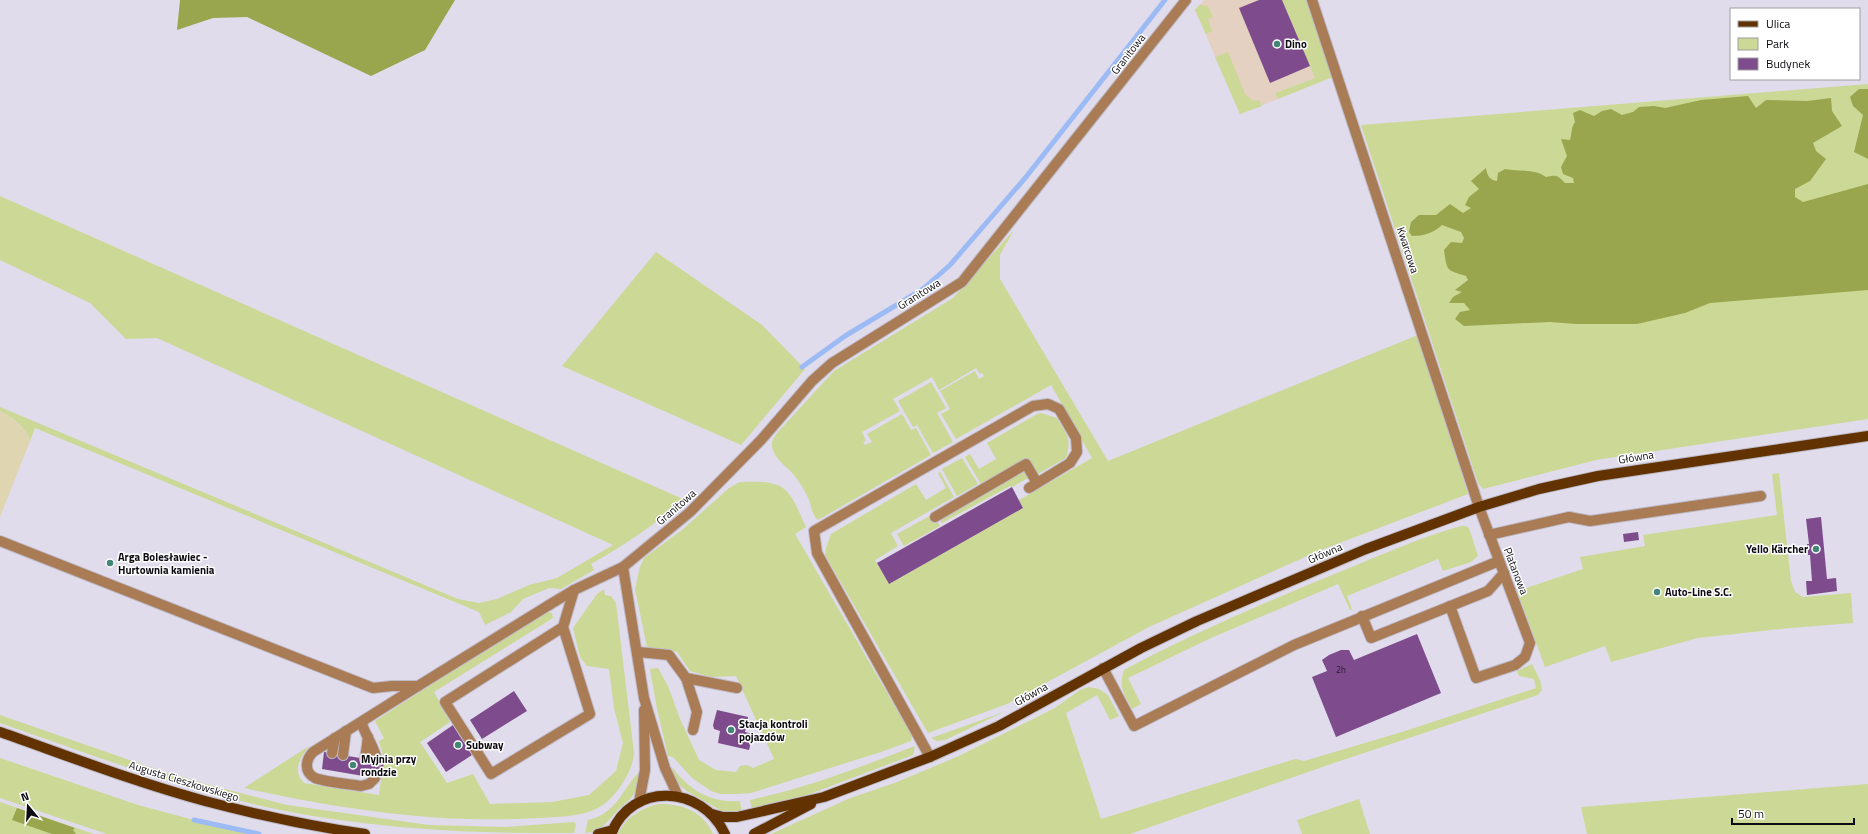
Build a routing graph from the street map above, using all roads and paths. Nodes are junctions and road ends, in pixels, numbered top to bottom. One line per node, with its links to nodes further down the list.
1 (1186, 0): 10 (street, Granitowa)
2 (1312, 0): 5 (street, Kwarcowa)
3 (1868, 436): 5 (main road, Główna)
4 (1761, 496): 7 (street)
5 (1479, 507): 7 (street, Platanowa); 17 (main road, Główna)
6 (935, 516): 30 (street)
7 (1489, 535): 9 (street, Platanowa)
8 (0, 541): 19 (street)
9 (1499, 561): 11 (street, Platanowa); 14 (street)
10 (623, 567): 12 (street, Granitowa); 16 (street)
11 (1504, 573): 13 (street); 13 (street, Platanowa)
12 (574, 590): 15 (street); 19 (street, Granitowa)
13 (1450, 606): 14 (street)
14 (1362, 616): 17 (street)
15 (563, 627): 15 (street)
16 (638, 652): 18 (street); 21 (street)
17 (1103, 668): 30 (main road, Główna)
18 (686, 678): 20 (street); 23 (street)
19 (418, 686): 22 (street, Granitowa)
20 (737, 688)
21 (644, 698): 34 (street); 36 (street)
22 (364, 720): 24 (street, Granitowa); 26 (street)
23 (693, 730)
24 (346, 731): 27 (street, Granitowa); 29 (street)
25 (0, 732): 39 (main road, Augusta Cieszkowskiego)
26 (368, 737): 31 (street); 32 (street)
27 (335, 738): 28 (street); 33 (street, Granitowa)
28 (332, 753)
29 (343, 755)
30 (930, 757): 35 (main road, Główna)
31 (365, 759)
32 (377, 761)
33 (374, 778)
34 (678, 796): 36 (main road); 37 (main road)
35 (824, 797): 37 (main road, Główna); 42 (main road, Główna)
36 (639, 802): 38 (main road)
37 (712, 814): 41 (main road)
38 (612, 832): 40 (main road)
39 (365, 834)
40 (598, 834)
41 (725, 834)
42 (754, 834)

